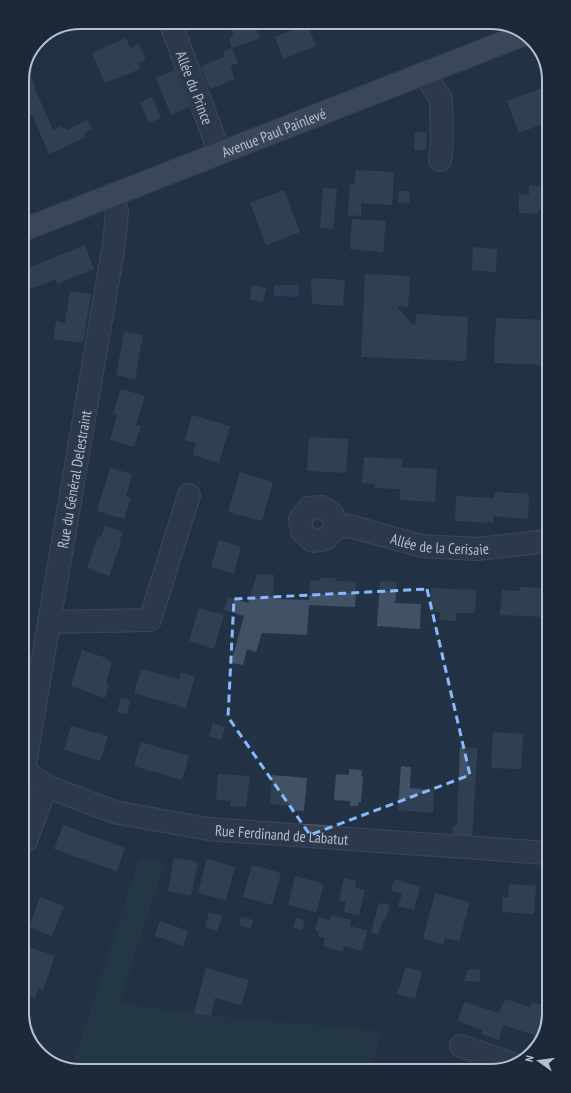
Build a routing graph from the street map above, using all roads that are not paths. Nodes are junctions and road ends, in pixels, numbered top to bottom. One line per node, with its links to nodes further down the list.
1 (173, 29): 4 (street, Allée du Prince)
2 (517, 37): 3 (main road, Avenue Paul Painlevé)
3 (424, 73): 4 (main road, Avenue Paul Painlevé); 5 (street)
4 (220, 153): 6 (main road, Avenue Paul Painlevé)
5 (440, 160)
6 (111, 195): 7 (main road, Avenue Paul Painlevé); 11 (street, Rue du Général Delestraint)
7 (29, 228)
8 (189, 495): 11 (street)
9 (335, 528): 10 (street, Allée de la Cerisaie)
10 (542, 542)
11 (49, 622): 12 (street, Rue du Général Delestraint)
12 (29, 740)
13 (29, 774): 14 (street, Rue Ferdinand de Labatut)
14 (46, 786): 15 (street); 16 (street, Rue Ferdinand de Labatut)
15 (29, 833)
16 (542, 853)
17 (461, 1046): 18 (street)
18 (504, 1062)

